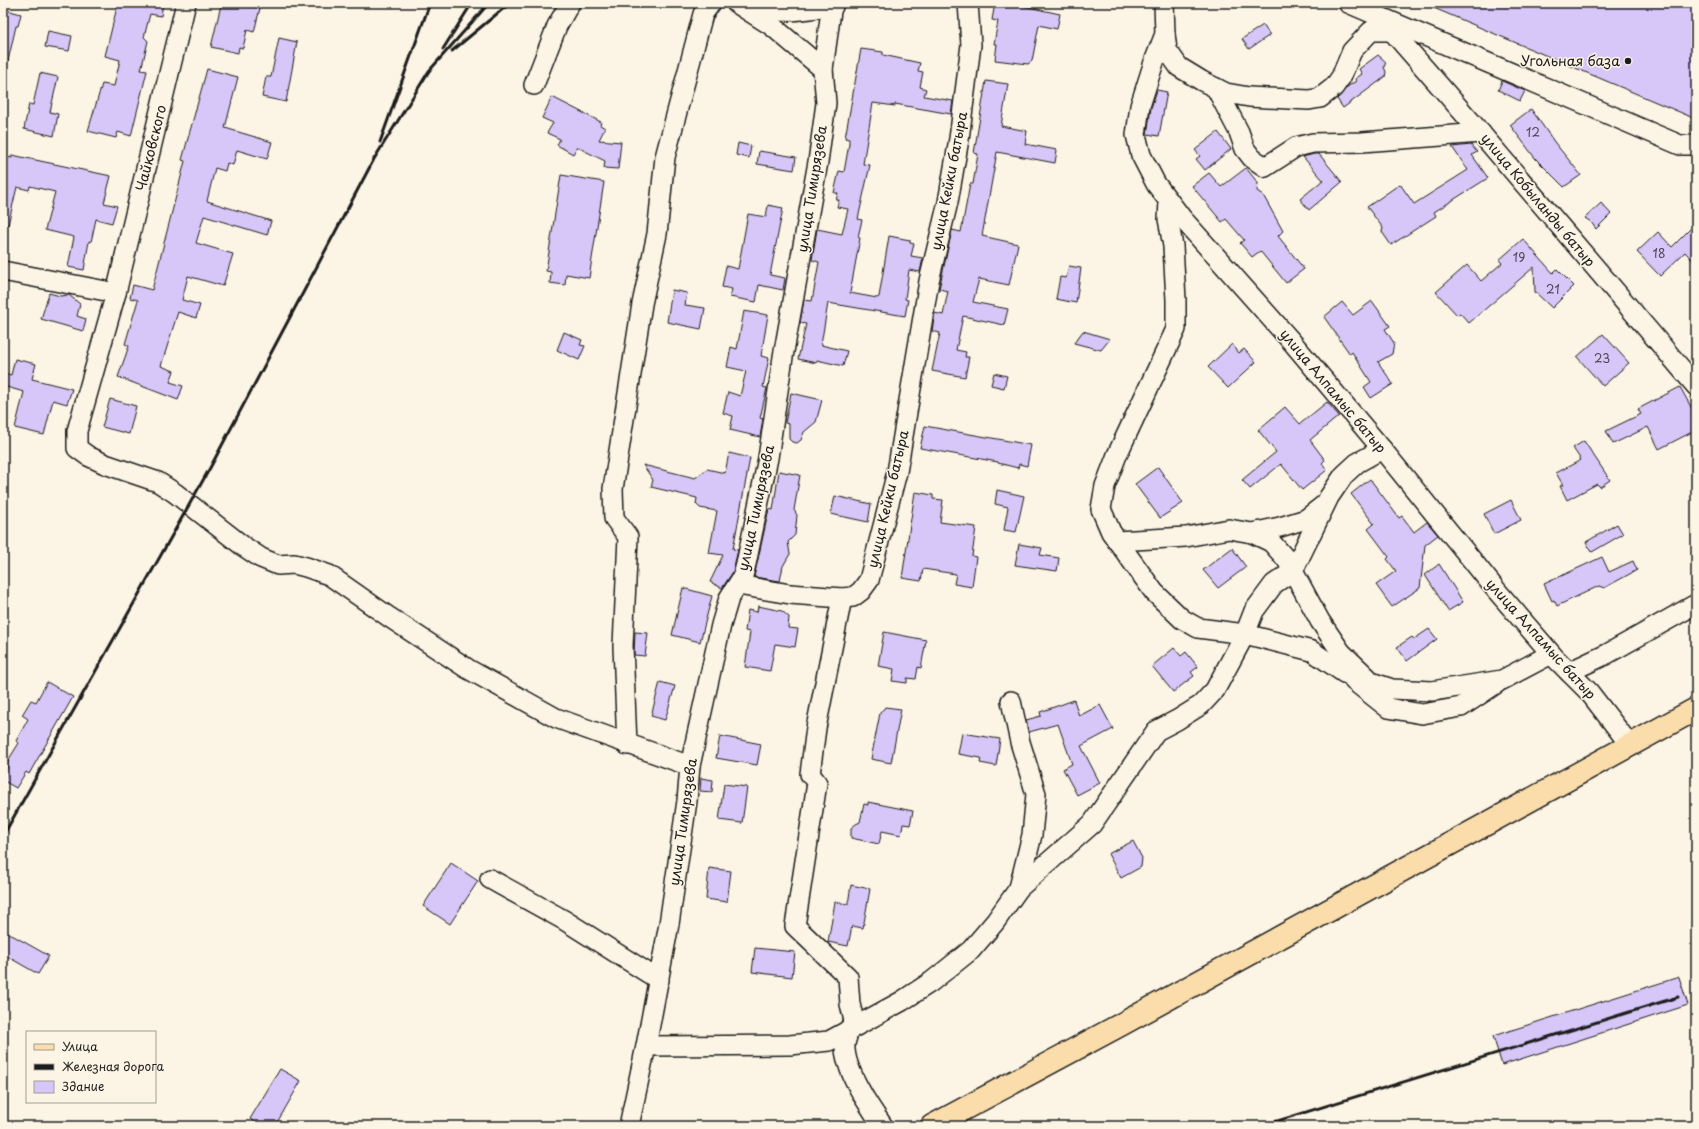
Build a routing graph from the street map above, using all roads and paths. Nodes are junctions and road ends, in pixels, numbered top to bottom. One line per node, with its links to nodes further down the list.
1 (186, 3): 19 (street, Чайковского)
2 (570, 3): 13 (street)
3 (711, 3): 37 (street)
4 (968, 3): 27 (street, улица Кейки батыра)
5 (1164, 3): 11 (street, улица Алпамыс батыр)
6 (1348, 3): 9 (street)
7 (833, 4): 8 (street); 12 (street, улица Тимирязева)
8 (740, 6): 12 (street)
9 (1378, 16): 10 (street, улица Кобыланды батыр); 16 (street)
10 (1390, 31): 14 (street); 15 (street, улица Кобыланды батыр)
11 (1165, 34): 14 (street); 17 (street, улица Алпамыс батыр)
12 (824, 69): 26 (street, улица Тимирязева)
13 (534, 85)
14 (1216, 88): 15 (street)
15 (1481, 133): 20 (street, улица Кобыланды батыр)
16 (1696, 145)
17 (1169, 201): 21 (street, улица Алпамыс батыр); 24 (street)
18 (3, 271): 19 (street)
19 (116, 293): 37 (street, Чайковского)
20 (1696, 386)
21 (1382, 449): 22 (street); 30 (street, улица Алпамыс батыр)
22 (1326, 505): 23 (street); 25 (street)
23 (1252, 533): 24 (street); 25 (street)
24 (1117, 541): 29 (street)
25 (1293, 571): 29 (street); 34 (street)
26 (738, 585): 27 (street); 39 (street, улица Тимирязева)
27 (842, 598): 43 (street)
28 (1696, 604): 32 (street)
29 (1245, 634): 31 (street); 41 (street)
30 (1551, 654): 32 (street, улица Алпамыс батыр); 33 (street)
31 (1344, 672): 33 (street); 34 (street)
32 (1569, 672): 38 (street, улица Алпамыс батыр)
33 (1502, 680): 34 (street)
34 (1372, 682)
35 (1011, 701): 41 (street)
36 (1696, 709): 38 (main road)
37 (627, 745): 39 (street)
38 (1630, 745): 47 (main road)
39 (690, 766): 42 (street, улица Тимирязева)
40 (490, 879): 42 (street)
41 (1019, 888): 43 (street)
42 (659, 980): 44 (street, улица Тимирязева)
43 (852, 1027): 44 (street); 46 (street)
44 (646, 1046): 45 (street, улица Тимирязева)
45 (629, 1126)
46 (883, 1126)
47 (932, 1126)

